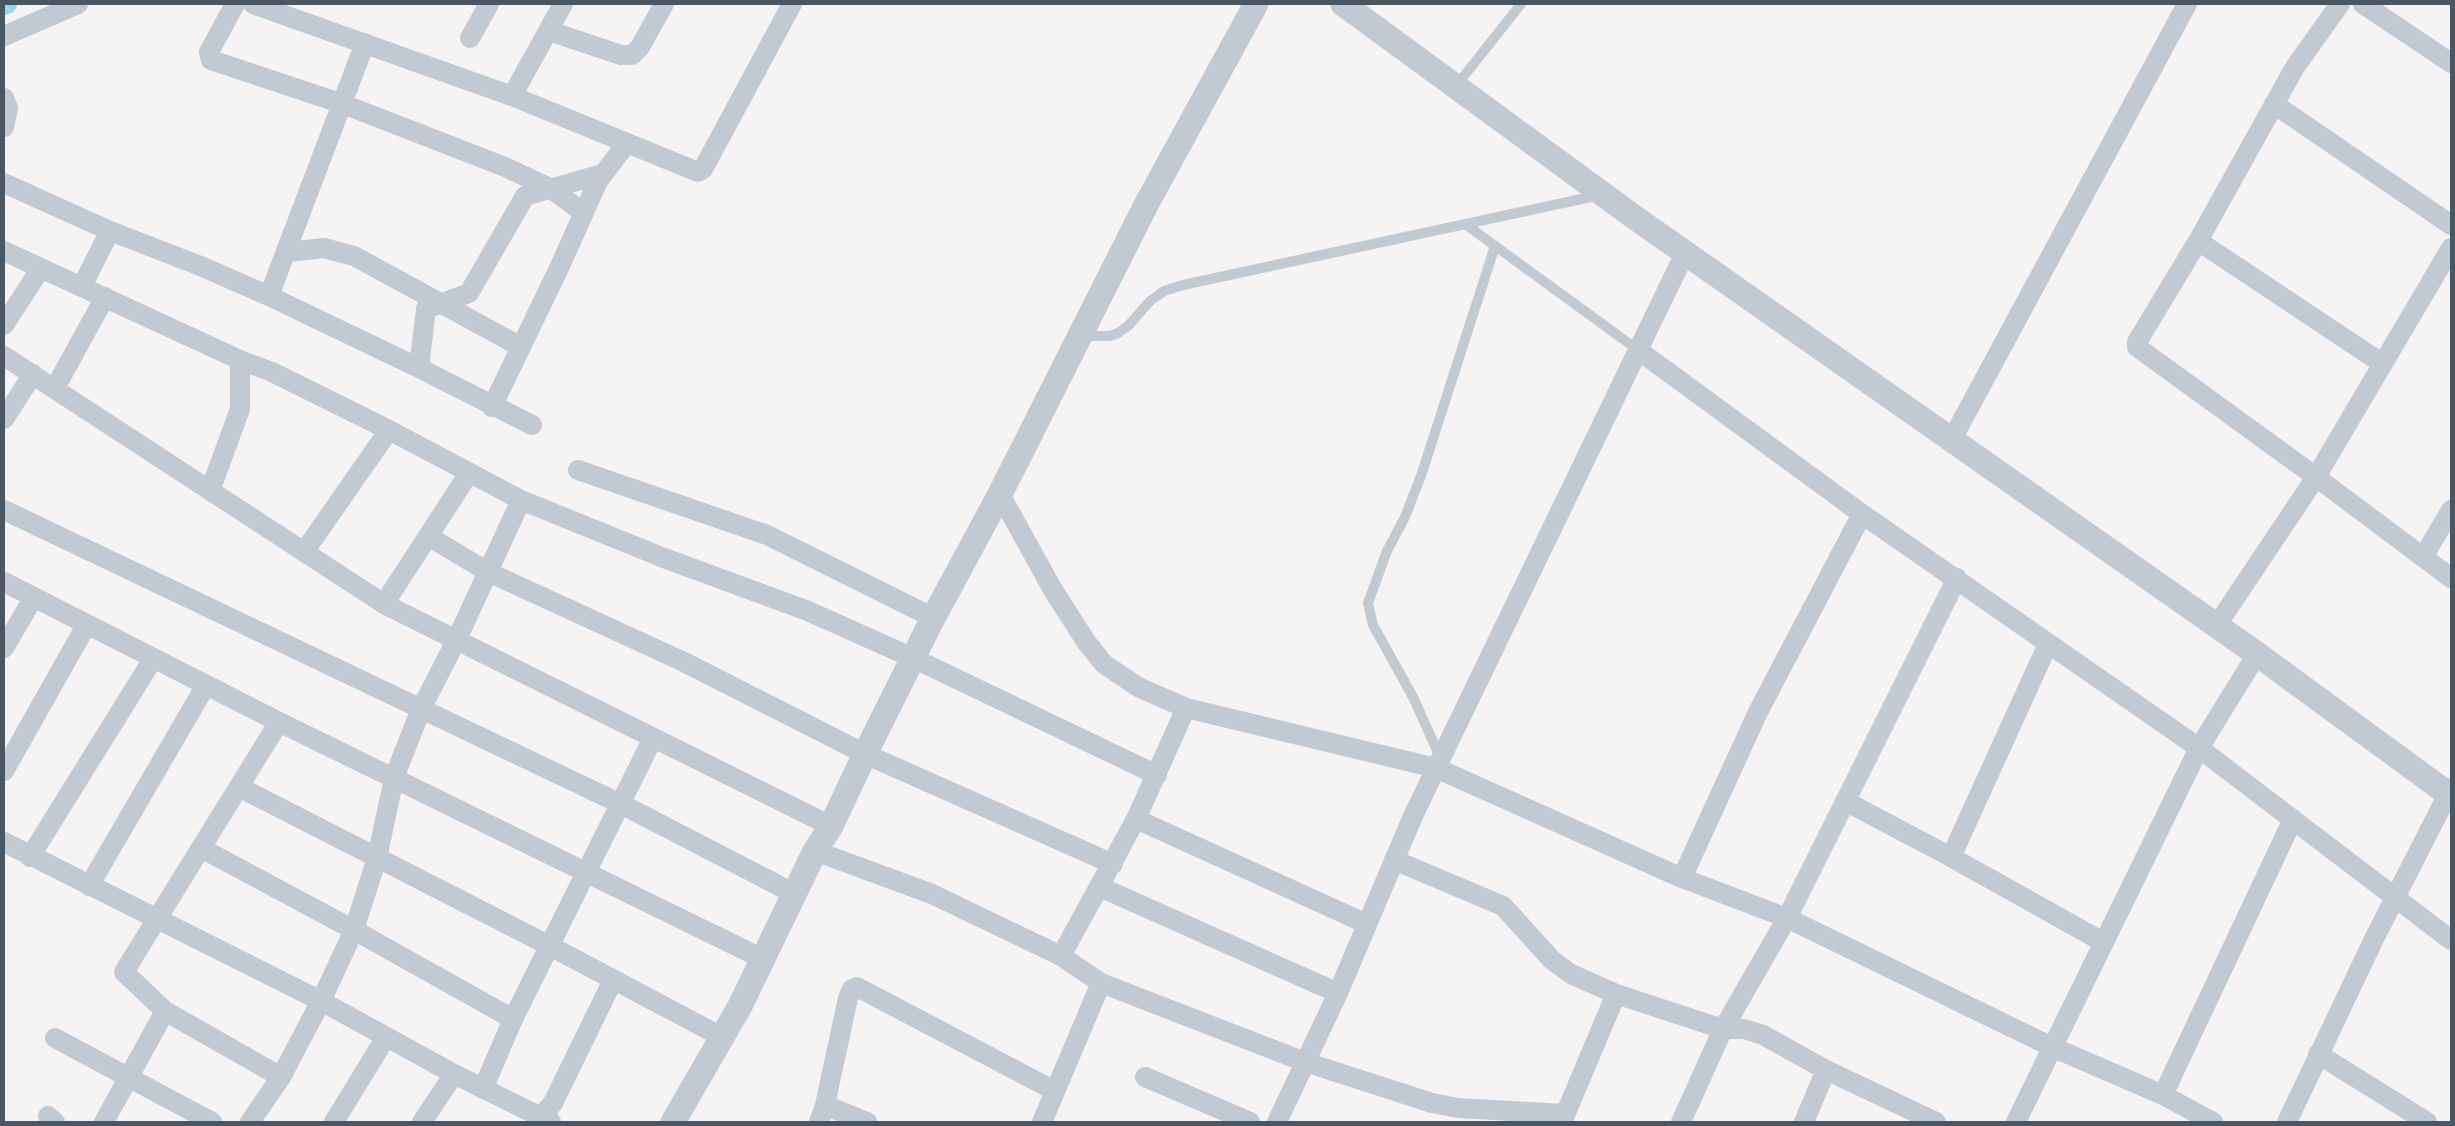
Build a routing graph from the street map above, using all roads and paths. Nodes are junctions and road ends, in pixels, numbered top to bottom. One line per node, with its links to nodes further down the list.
1 (78, 4): 15 (street)
2 (235, 4): 22 (street)
3 (253, 4): 17 (street)
4 (489, 4): 16 (street)
5 (564, 4): 14 (street)
6 (664, 4): 14 (street)
7 (792, 4): 25 (street)
8 (1256, 4): 46 (street)
9 (1344, 4): 19 (street)
10 (1521, 4): 19 (lane)
11 (2187, 4): 59 (street)
12 (2340, 4): 23 (street)
13 (2363, 4): 18 (street)
14 (549, 31): 20 (street)
15 (4, 36)
16 (470, 38)
17 (365, 43): 20 (street); 22 (street)
18 (2451, 63)
19 (1456, 86): 29 (street)
20 (512, 96): 25 (street)
21 (4, 98): 24 (street)
22 (343, 104): 28 (street); 38 (street)
23 (2274, 104): 32 (street); 34 (street)
24 (4, 127)
25 (627, 143): 26 (street)
26 (602, 174): 28 (street); 30 (street)
27 (4, 183): 33 (street)
28 (550, 188): 30 (street); 44 (street)
29 (1604, 195): 31 (lane); 39 (street)
30 (584, 213): 47 (street)
31 (1466, 224): 35 (lane); 46 (lane)
32 (2451, 225)
33 (110, 231): 41 (street); 42 (street)
34 (2198, 241): 51 (street); 62 (street)
35 (1495, 246): 48 (lane); 94 (lane)
36 (2451, 248): 51 (street)
37 (4, 251): 40 (street)
38 (288, 252): 42 (street); 44 (street)
39 (1685, 253): 48 (street); 59 (street)
40 (41, 268): 41 (street); 45 (street)
41 (82, 286): 43 (street)
42 (269, 296): 52 (street)
43 (105, 297): 50 (street); 54 (street)
44 (440, 304): 47 (street); 52 (street)
45 (4, 325)
46 (1080, 336): 64 (street)
47 (521, 347): 55 (street)
48 (1638, 350): 68 (street); 94 (street)
49 (4, 356): 53 (street)
50 (240, 360): 58 (street); 63 (street)
51 (2383, 364): 62 (street)
52 (419, 368): 55 (street)
53 (33, 374): 54 (street); 56 (street)
54 (55, 388): 63 (street)
55 (492, 406): 57 (street)
56 (4, 419)
57 (532, 425)
58 (389, 430): 61 (street); 70 (street)
59 (1951, 440): 80 (street)
60 (578, 470): 78 (street)
61 (469, 473): 65 (street); 69 (street)
62 (2316, 477): 71 (street); 80 (street)
63 (210, 491): 70 (street)
64 (1000, 494): 78 (street); 89 (street)
65 (521, 500): 72 (street); 85 (street)
66 (4, 510): 88 (street)
67 (2451, 510): 71 (street)
68 (1862, 514): 73 (street); 114 (street)
69 (428, 536): 72 (street); 77 (street)
70 (304, 552): 77 (street)
71 (2423, 557): 74 (street)
72 (488, 572): 81 (street); 93 (street)
73 (1957, 578): 82 (street); 100 (street)
74 (2451, 578)
75 (4, 582): 76 (street)
76 (34, 597): 79 (street); 83 (street)
77 (384, 604): 81 (street)
78 (934, 618): 85 (street)
79 (87, 624): 86 (street); 95 (street)
80 (2217, 625): 84 (street)
81 (457, 639): 88 (street); 91 (street)
82 (2048, 644): 92 (street); 109 (street)
83 (4, 648)
84 (2257, 654): 92 (street); 99 (street)
85 (913, 658): 93 (street); 96 (street)
86 (152, 659): 87 (street); 108 (street)
87 (206, 685): 90 (street); 115 (street)
88 (421, 708): 97 (street); 101 (street)
89 (1186, 708): 94 (street); 96 (street)
90 (279, 722): 97 (street); 98 (street)
91 (653, 738): 101 (street); 104 (street)
92 (2199, 748): 103 (street); 124 (street)
93 (865, 754): 104 (street); 112 (street)
94 (1438, 763): 111 (street); 114 (street)
95 (4, 772)
96 (1157, 775): 102 (street)
97 (394, 778): 110 (street); 113 (street)
98 (239, 788): 106 (street); 110 (street)
99 (2450, 793): 118 (street)
100 (1845, 801): 109 (street); 120 (street)
101 (621, 804): 113 (street); 117 (street)
102 (1136, 819): 112 (street); 121 (street)
103 (2293, 820): 118 (street); 149 (street)
104 (832, 826): 107 (street)
105 (4, 842): 108 (street)
106 (201, 848): 119 (street); 122 (street)
107 (815, 851): 117 (street); 126 (street)
108 (30, 857): 115 (street)
109 (1951, 857): 124 (street)
110 (377, 858): 122 (street); 125 (street)
111 (1394, 860): 121 (street); 131 (street)
112 (1113, 864): 116 (street)
113 (586, 873): 125 (street); 127 (street)
114 (1682, 878): 120 (street)
115 (89, 886): 119 (street)
116 (1100, 887): 126 (street); 130 (street)
117 (796, 894): 127 (street)
118 (2396, 897): 123 (street); 140 (street)
119 (156, 918): 132 (street); 133 (street)
120 (1787, 918): 135 (street); 139 (street)
121 (1367, 924): 130 (street)
122 (354, 930): 132 (street); 134 (street)
123 (2451, 940)
124 (2103, 942): 139 (street)
125 (550, 946): 128 (street); 134 (street)
126 (1061, 956): 129 (street)
127 (763, 959): 137 (street)
128 (613, 980): 137 (street); 152 (street)
129 (1101, 983): 141 (street); 148 (street)
130 (1338, 993): 141 (street)
131 (1616, 994): 135 (street); 151 (street)
132 (321, 1001): 136 (street); 144 (street)
133 (165, 1011): 144 (street); 146 (street)
134 (513, 1019): 147 (street)
135 (1722, 1029): 142 (street); 163 (street)
136 (386, 1037): 143 (street); 156 (street)
137 (722, 1037): 158 (street)
138 (54, 1038): 146 (street)
139 (2052, 1047): 149 (street); 166 (street)
140 (2318, 1054): 168 (street); 169 (street)
141 (1305, 1062): 151 (street); 162 (street)
142 (1826, 1070): 164 (street); 165 (street)
143 (454, 1074): 147 (street); 157 (street)
144 (280, 1077): 155 (street)
145 (1145, 1077): 161 (street)
146 (129, 1078): 153 (street); 154 (street)
147 (483, 1089): 152 (street)
148 (1055, 1091): 150 (street); 160 (street)
149 (2162, 1095): 167 (street)
150 (822, 1114): 159 (street)
151 (1564, 1118)
152 (543, 1121)
153 (104, 1122)
154 (212, 1122)
155 (250, 1122)
156 (334, 1122)
157 (422, 1122)
158 (673, 1122)
159 (867, 1122)
160 (1042, 1122)
161 (1250, 1122)
162 (1277, 1122)
163 (1681, 1122)
164 (1804, 1122)
165 (1936, 1122)
166 (2016, 1122)
167 (2213, 1122)
168 (2287, 1122)
169 (2427, 1122)

